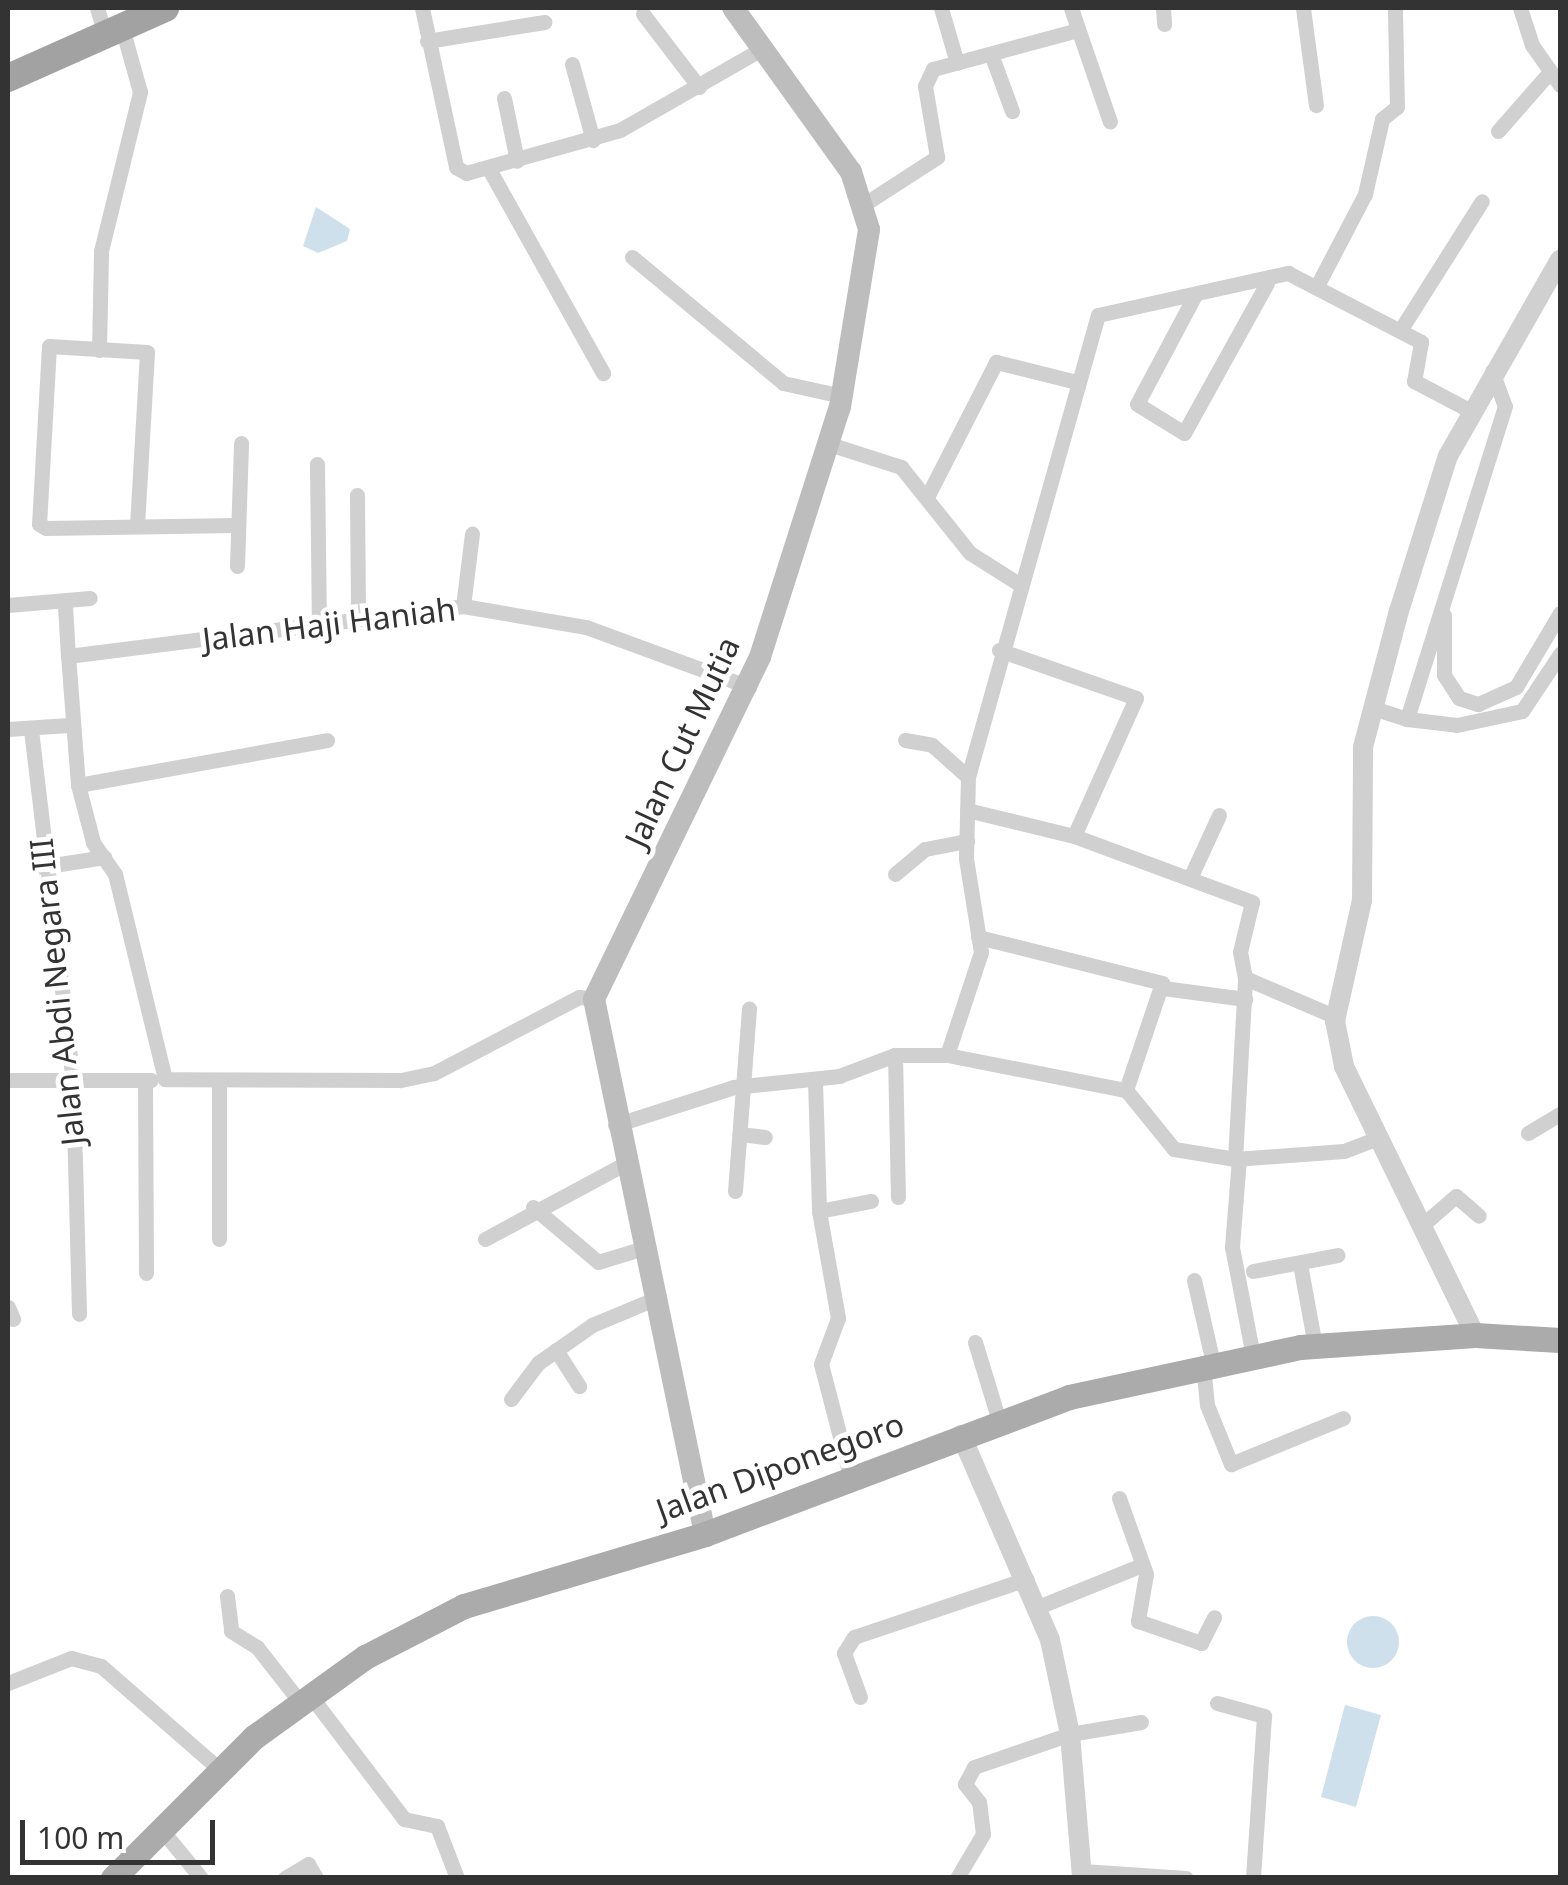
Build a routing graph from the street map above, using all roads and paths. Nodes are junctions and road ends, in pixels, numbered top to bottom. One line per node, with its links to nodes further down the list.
1 (166, 8): 10 (highway)
2 (422, 8): 13 (street)
3 (733, 8): 14 (main road)
4 (942, 8): 16 (street)
5 (1070, 8): 12 (street)
6 (1303, 8): 22 (street)
7 (1394, 8): 34 (street)
8 (1520, 8): 19 (street)
9 (644, 14): 20 (street)
10 (107, 21): 18 (highway); 37 (street)
11 (544, 22): 13 (street)
12 (1078, 30): 15 (street); 24 (street)
13 (427, 40): 28 (street)
14 (756, 52): 20 (street); 30 (main road)
15 (990, 54): 16 (street); 23 (street)
16 (957, 63): 30 (street)
17 (572, 64): 26 (street)
18 (8, 78)
19 (1555, 79): 25 (street)
20 (700, 87): 26 (street)
21 (504, 98): 27 (street)
22 (1316, 105)
23 (1012, 111)
24 (1110, 122)
25 (1498, 132)
26 (593, 140): 27 (street)
27 (517, 161): 28 (street)
28 (489, 169): 39 (street)
29 (1482, 201): 36 (street)
30 (866, 204): 41 (main road, Jalan Cut Mutia)
31 (632, 258): 41 (street)
32 (1560, 260): 38 (street)
33 (1267, 283): 34 (street); 35 (street); 35 (street)
34 (1318, 284): 36 (street)
35 (1194, 295): 40 (street)
36 (1400, 329): 42 (street)
37 (99, 350): 49 (street); 49 (street)
38 (1492, 371): 42 (street); 53 (street)
39 (603, 374)
40 (1077, 382): 47 (street); 52 (street)
41 (842, 396): 44 (main road, Jalan Cut Mutia)
42 (1471, 411): 65 (street)
43 (241, 444): 48 (street)
44 (829, 444): 47 (street); 64 (main road, Jalan Cut Mutia)
45 (317, 464): 60 (street)
46 (357, 495): 59 (street)
47 (927, 498): 52 (street)
48 (236, 525): 49 (street); 51 (street)
49 (137, 526)
50 (472, 534): 57 (street)
51 (237, 566)
52 (1019, 584): 61 (street)
53 (1446, 592): 58 (street); 66 (street)
54 (90, 598): 56 (street)
55 (8, 605): 56 (street)
56 (65, 606): 63 (street)
57 (463, 606): 59 (street, Jalan Haji Haniah); 64 (street, Jalan Haji Haniah)
58 (1560, 613)
59 (358, 618): 60 (street, Jalan Haji Haniah)
60 (319, 624): 63 (street, Jalan Haji Haniah)
61 (998, 650): 72 (street); 76 (street)
62 (1560, 654): 66 (street)
63 (73, 655): 67 (street)
64 (749, 687): 85 (main road, Jalan Cut Mutia)
65 (1373, 708): 66 (street); 88 (street)
66 (1407, 719)
67 (69, 725): 69 (street); 73 (street)
68 (8, 730): 69 (street)
69 (31, 730): 79 (street, Jalan Abdi Negara III)
70 (327, 740): 73 (street)
71 (905, 740): 72 (street)
72 (968, 777): 74 (street)
73 (78, 785): 78 (street)
74 (966, 810): 76 (street); 77 (street)
75 (1220, 814): 81 (street)
76 (1074, 836): 81 (street)
77 (966, 841): 80 (street); 82 (street)
78 (104, 858): 79 (street); 91 (street)
79 (41, 868): 96 (street, Jalan Abdi Negara III)
80 (895, 874)
81 (1191, 876): 83 (street)
82 (978, 937): 84 (street); 90 (street)
83 (1245, 978): 86 (street); 88 (street)
84 (1163, 988): 86 (street); 98 (street)
85 (594, 999): 93 (street); 100 (main road)
86 (1245, 999): 105 (street)
87 (749, 1009): 97 (street)
88 (1336, 1017): 104 (street)
89 (895, 1054): 90 (street); 95 (street); 108 (street)
90 (947, 1055): 98 (street)
91 (165, 1078): 93 (street); 94 (street)
92 (8, 1080): 96 (street)
93 (220, 1080): 114 (street)
94 (144, 1081): 96 (street); 120 (street)
95 (814, 1081): 97 (street); 111 (street)
96 (73, 1084): 123 (street, Jalan Abdi Negara III)
97 (744, 1086): 100 (street); 102 (street)
98 (1126, 1090): 105 (street)
99 (1560, 1114): 101 (street)
100 (616, 1126): 106 (main road)
101 (1528, 1133)
102 (740, 1134): 103 (street); 107 (street)
103 (764, 1137)
104 (1380, 1137): 105 (street); 113 (street)
105 (1237, 1158): 129 (street)
106 (626, 1163): 110 (street); 116 (main road)
107 (734, 1192)
108 (898, 1197)
109 (872, 1201): 111 (street)
110 (533, 1207): 115 (street); 116 (street)
111 (818, 1210): 136 (street)
112 (1478, 1216): 113 (street)
113 (1427, 1221): 124 (street)
114 (219, 1239)
115 (485, 1240)
116 (647, 1247): 122 (main road)
117 (1338, 1256): 118 (street)
118 (1300, 1264): 119 (street); 127 (street)
119 (1253, 1270)
120 (146, 1273)
121 (1194, 1280): 130 (street)
122 (658, 1297): 128 (street); 138 (main road)
123 (79, 1314)
124 (1475, 1335): 125 (main road, Jalan Diponegoro); 127 (main road, Jalan Diponegoro)
125 (1560, 1340)
126 (975, 1342): 134 (street)
127 (1315, 1346): 129 (main road, Jalan Diponegoro)
128 (556, 1350): 131 (street); 132 (street)
129 (1253, 1356): 130 (main road, Jalan Diponegoro)
130 (1208, 1364): 133 (street); 134 (main road, Jalan Diponegoro)
131 (579, 1386)
132 (511, 1399)
133 (1343, 1418)
134 (999, 1421): 135 (main road, Jalan Diponegoro)
135 (961, 1435): 136 (main road, Jalan Diponegoro); 140 (street)
136 (850, 1476): 138 (main road, Jalan Diponegoro)
137 (1120, 1498): 139 (street)
138 (705, 1534): 146 (main road, Jalan Diponegoro)
139 (1142, 1565): 142 (street); 143 (street)
140 (1026, 1579): 142 (street); 145 (street)
141 (227, 1596): 146 (street)
142 (1038, 1607): 149 (street)
143 (1214, 1616)
144 (8, 1683): 150 (street)
145 (860, 1697)
146 (305, 1699): 150 (main road, Jalan Diponegoro); 157 (street)
147 (1217, 1703): 160 (street)
148 (1141, 1722): 149 (street)
149 (1070, 1734): 152 (street); 158 (street)
150 (218, 1768): 151 (main road, Jalan Diponegoro)
151 (161, 1829): 153 (main road, Jalan Diponegoro); 154 (street)
152 (1083, 1874): 159 (street)
153 (113, 1878)
154 (200, 1878)
155 (286, 1878): 156 (street)
156 (316, 1878)
157 (457, 1878)
158 (957, 1878)
159 (1186, 1878)
160 (1253, 1878)

